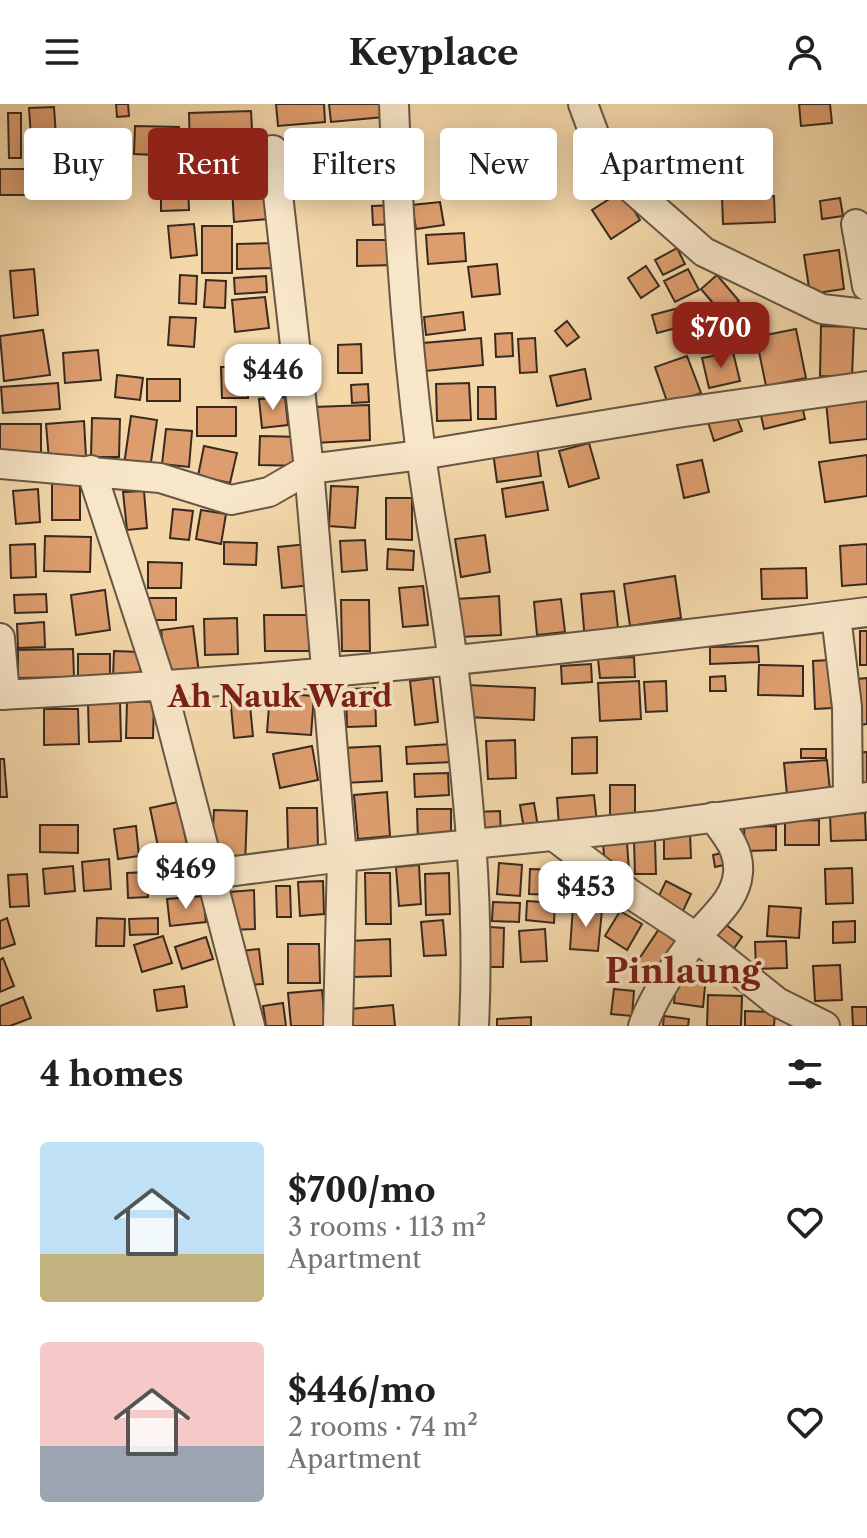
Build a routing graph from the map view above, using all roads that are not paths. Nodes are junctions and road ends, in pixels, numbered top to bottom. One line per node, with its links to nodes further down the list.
1 (394, 104): 8 (street)
2 (583, 104): 6 (street)
3 (273, 150): 10 (street)
4 (856, 224): 5 (street)
5 (867, 286)
6 (867, 314)
7 (867, 386): 8 (street)
8 (421, 455): 10 (street); 15 (street)
9 (0, 464): 11 (street)
10 (309, 469): 11 (street); 16 (street)
11 (91, 470): 17 (street)
12 (867, 612): 13 (street)
13 (836, 616): 15 (street); 19 (street)
14 (0, 638): 18 (street)
15 (453, 662): 16 (street); 22 (street)
16 (327, 674): 17 (street); 23 (street)
17 (162, 687): 18 (street); 24 (street)
18 (2, 695)
19 (858, 797): 20 (street)
20 (713, 817): 21 (street); 25 (street)
21 (555, 837): 22 (street); 25 (street)
22 (472, 846): 23 (street); 28 (street)
23 (342, 857): 24 (street); 27 (street)
24 (212, 874): 26 (street)
25 (696, 937): 29 (street); 30 (street)
26 (250, 1026)
27 (338, 1026)
28 (474, 1026)
29 (643, 1026)
30 (825, 1026)

